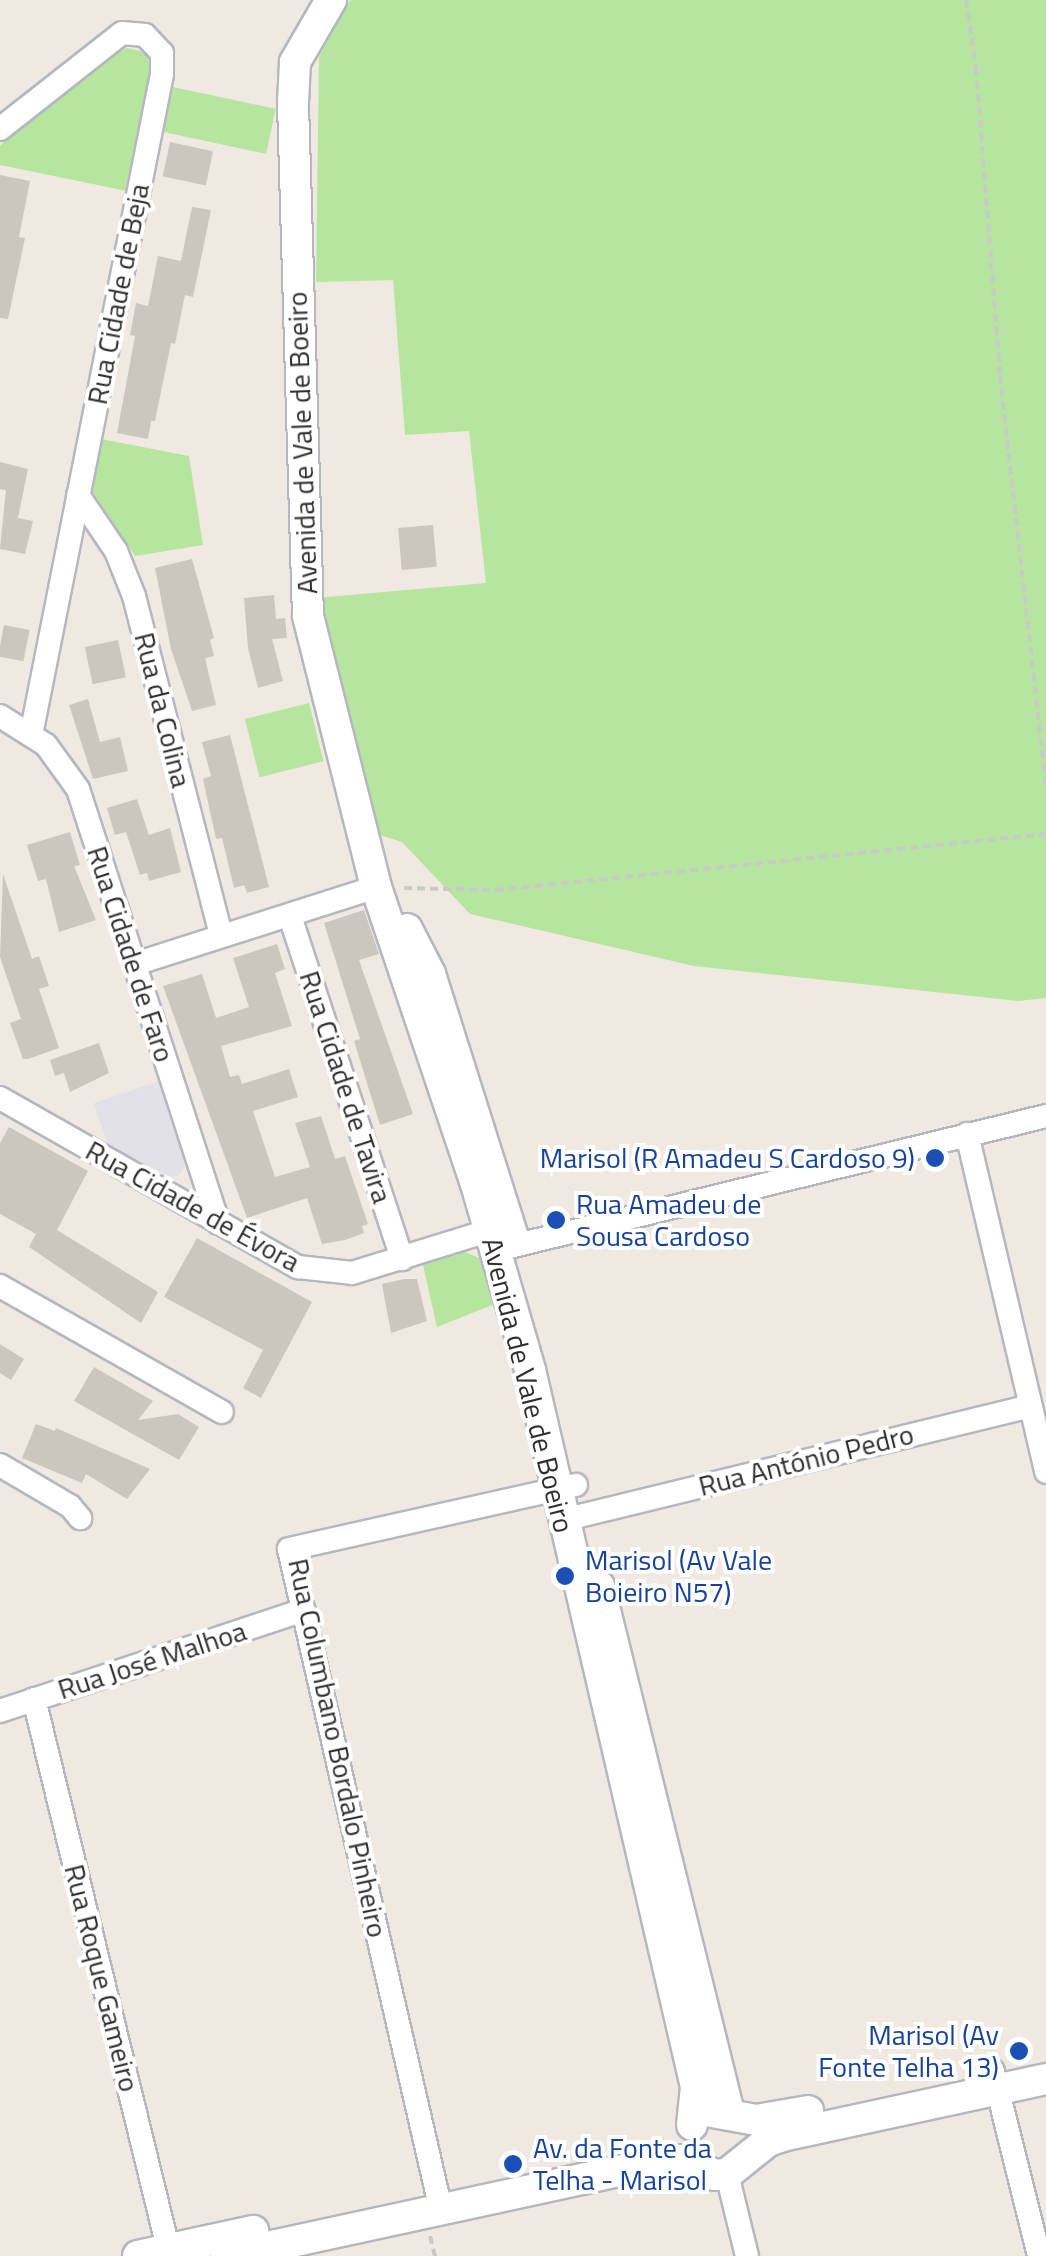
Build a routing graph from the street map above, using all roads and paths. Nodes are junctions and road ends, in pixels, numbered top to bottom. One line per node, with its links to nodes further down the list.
1 (331, 0): 9 (street, Avenida de Vale de Boeiro)
2 (966, 0): 7 (path)
3 (0, 130): 4 (street, Rua Cidade de Beja)
4 (78, 495): 6 (street, Rua Cidade de Beja); 11 (street, Rua da Colina)
5 (0, 716): 6 (street, Rua Cidade de Faro)
6 (31, 735): 12 (street, Rua Cidade de Faro)
7 (1046, 784)
8 (1046, 834): 9 (path)
9 (376, 887): 10 (street); 18 (street, Avenida de Vale de Boeiro)
10 (290, 916): 11 (street); 19 (street, Rua Cidade de Tavira)
11 (221, 936): 12 (street)
12 (134, 964): 17 (street, Rua Cidade de Faro)
13 (0, 1074): 14 (street)
14 (5, 1101): 17 (street, Rua Cidade de Évora)
15 (1046, 1116): 16 (street, Rua Cidade de Évora)
16 (967, 1134): 18 (street, Rua Cidade de Évora); 21 (street)
17 (218, 1224): 19 (street, Rua Cidade de Évora)
18 (502, 1238): 19 (street, Rua Cidade de Évora); 25 (street, Avenida de Vale de Boeiro)
19 (402, 1259)
20 (0, 1286): 22 (street)
21 (1030, 1406): 24 (street); 27 (street, Rua António Pedro)
22 (222, 1412)
23 (0, 1465): 26 (street)
24 (1046, 1472)
25 (566, 1487): 27 (street, Avenida de Vale de Boeiro); 28 (street, Rua Columbano Bordalo Pinheiro)
26 (80, 1518)
27 (573, 1518): 34 (street, Avenida de Vale de Boeiro); 35 (street, Avenida de Vale de Boeiro)
28 (304, 1610): 29 (street, Rua José Malhoa); 38 (street, Rua Columbano Bordalo Pinheiro)
29 (34, 1700): 30 (street, Rua José Malhoa); 40 (street, Rua Roque Gameiro)
30 (0, 1710)
31 (1046, 2060): 33 (street)
32 (1046, 2079): 33 (street)
33 (996, 2080): 34 (street); 37 (street); 39 (street)
34 (733, 2115): 35 (street); 37 (street)
35 (691, 2128): 36 (street); 38 (street)
36 (695, 2165): 37 (street); 38 (street)
37 (736, 2168): 43 (street)
38 (439, 2200): 40 (street); 42 (street)
39 (1039, 2240)
40 (169, 2253): 41 (street)
41 (138, 2256)
42 (226, 2256)
43 (747, 2256)

